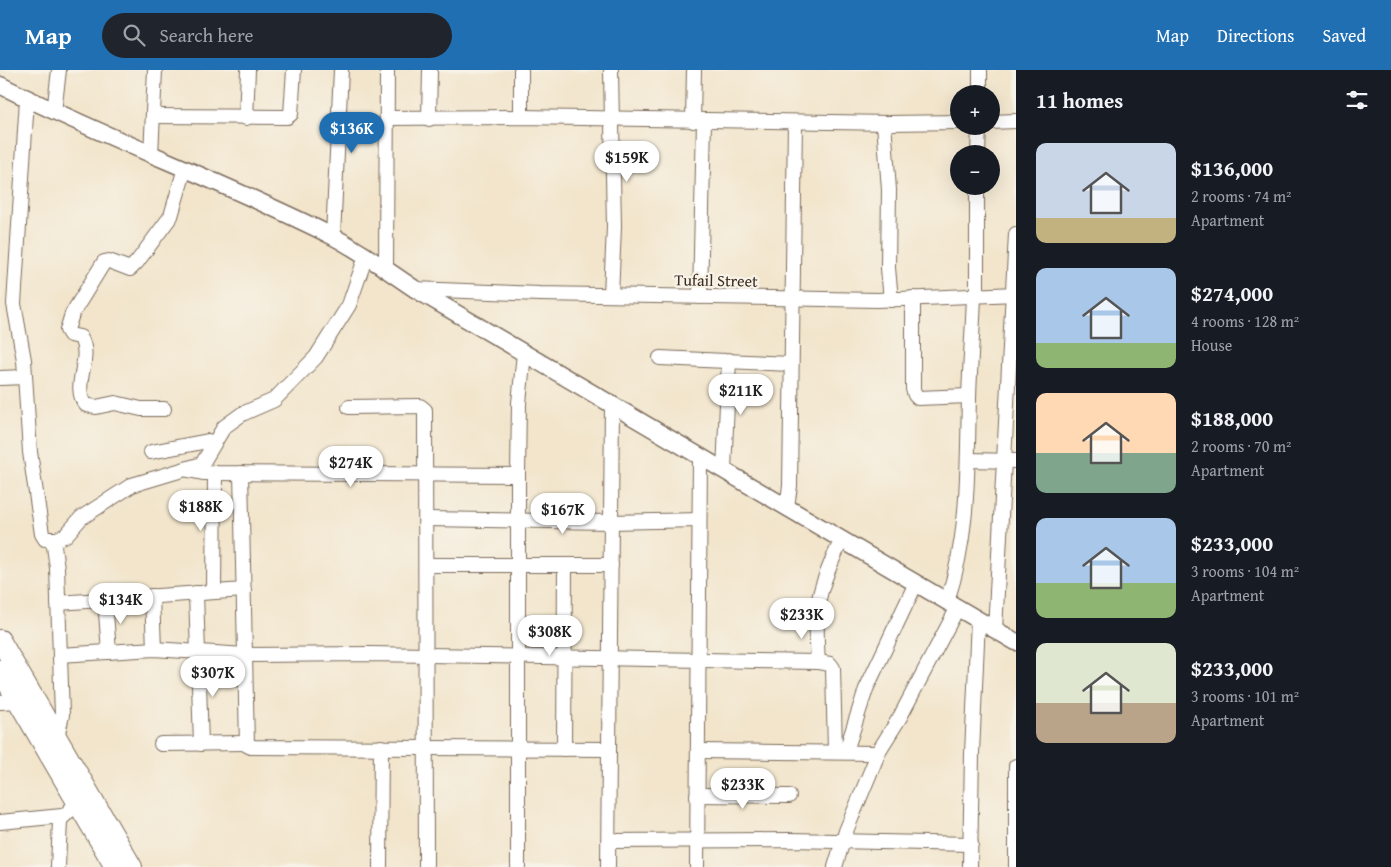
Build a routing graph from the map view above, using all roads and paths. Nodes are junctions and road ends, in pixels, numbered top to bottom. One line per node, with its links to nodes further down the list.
1 (59, 70): 15 (street)
2 (155, 70): 16 (street)
3 (248, 70): 18 (street)
4 (294, 70): 18 (street)
5 (341, 70): 32 (street)
6 (387, 70): 19 (street)
7 (430, 70): 20 (street)
8 (521, 70): 17 (street)
9 (611, 70): 21 (street)
10 (694, 70): 22 (street)
11 (980, 70): 13 (street)
12 (0, 85): 14 (main road)
13 (980, 85)
14 (27, 99): 15 (main road); 47 (street)
15 (54, 112): 28 (main road)
16 (153, 116): 18 (street); 28 (street)
17 (521, 117): 20 (street); 21 (street)
18 (246, 118)
19 (387, 118): 20 (street); 34 (street)
20 (430, 119)
21 (611, 119): 22 (street); 37 (street)
22 (698, 121): 24 (street); 39 (street)
23 (1016, 121): 26 (street)
24 (795, 122): 27 (street); 41 (street)
25 (950, 122): 27 (street)
26 (1000, 122)
27 (884, 123): 42 (street)
28 (151, 155): 29 (main road)
29 (185, 168): 32 (main road); 52 (street)
30 (977, 195): 38 (street)
31 (1016, 234): 36 (street)
32 (333, 236): 33 (main road)
33 (366, 256): 34 (main road); 53 (street)
34 (386, 270): 35 (main road)
35 (415, 289): 37 (street, Tufail Street); 43 (main road)
36 (1014, 294): 38 (street, Tufail Street); 57 (street)
37 (611, 295): 39 (street, Tufail Street)
38 (974, 295): 40 (street, Tufail Street); 49 (street)
39 (700, 297): 41 (street, Tufail Street)
40 (913, 298): 42 (street, Tufail Street); 49 (street)
41 (791, 299): 42 (street, Tufail Street); 46 (street)
42 (891, 300)
43 (524, 353): 50 (main road); 63 (street)
44 (660, 358): 45 (street)
45 (729, 360): 46 (street); 59 (street)
46 (791, 364): 64 (street)
47 (25, 377): 48 (street); 69 (street)
48 (0, 378)
49 (969, 396): 56 (street)
50 (612, 404): 55 (main road); 68 (street)
51 (349, 406): 62 (street)
52 (164, 409)
53 (208, 438): 54 (street); 58 (street)
54 (152, 452)
55 (700, 456): 59 (main road); 67 (street)
56 (968, 460): 57 (street); 82 (street)
57 (1010, 461): 84 (street)
58 (188, 470): 60 (street); 69 (street)
59 (724, 470): 64 (main road)
60 (215, 473): 61 (street); 77 (street)
61 (241, 473): 62 (street); 76 (street)
62 (426, 475): 63 (street); 65 (street)
63 (518, 475): 66 (street)
64 (787, 507): 70 (main road)
65 (426, 518): 66 (street); 71 (street)
66 (518, 520): 68 (street); 72 (street)
67 (699, 520): 68 (street); 96 (street)
68 (611, 522): 74 (street)
69 (53, 540): 81 (street)
70 (842, 540): 75 (main road); 97 (street)
71 (427, 565): 72 (street); 92 (street)
72 (518, 565): 73 (street); 93 (street)
73 (565, 565): 74 (street); 94 (street)
74 (610, 565): 95 (street)
75 (916, 583): 82 (main road); 110 (street)
76 (244, 590): 77 (street); 91 (street)
77 (214, 592): 78 (street)
78 (196, 593): 79 (street); 89 (street)
79 (152, 596): 80 (street); 87 (street)
80 (105, 600): 81 (street); 88 (street)
81 (58, 603): 90 (street)
82 (952, 604): 83 (main road); 111 (street)
83 (978, 620): 84 (main road); 121 (street)
84 (995, 630): 86 (main road)
85 (0, 640): 100 (highway)
86 (1016, 642)
87 (154, 649): 88 (street); 89 (street)
88 (109, 652): 90 (street)
89 (197, 653): 91 (street); 102 (street)
90 (60, 655): 100 (street)
91 (245, 655): 92 (street); 103 (street)
92 (427, 655): 93 (street); 104 (street)
93 (518, 657): 94 (street); 106 (street)
94 (564, 657): 95 (street); 107 (street)
95 (610, 658): 96 (street); 108 (street)
96 (698, 658): 97 (street); 109 (street)
97 (818, 662): 110 (street)
98 (0, 670): 99 (highway)
99 (9, 701): 115 (highway)
100 (57, 738): 124 (highway)
101 (161, 744): 102 (street)
102 (201, 744): 103 (street)
103 (246, 744): 105 (street)
104 (427, 746): 105 (street); 106 (street); 126 (street)
105 (381, 747): 125 (street)
106 (518, 748): 107 (street); 127 (street)
107 (564, 749): 108 (street)
108 (609, 749): 118 (street)
109 (698, 750): 110 (street); 113 (street)
110 (840, 751): 111 (street)
111 (878, 752): 120 (street)
112 (1016, 766): 132 (street)
113 (697, 795): 114 (street); 119 (street)
114 (790, 796)
115 (77, 803): 116 (street); 123 (highway)
116 (62, 816): 117 (street); 122 (street)
117 (0, 822)
118 (609, 841): 119 (street); 128 (street)
119 (697, 841): 120 (street); 129 (street)
120 (843, 842): 121 (street); 130 (street)
121 (970, 844): 131 (street)
122 (58, 867)
123 (115, 867)
124 (132, 867)
125 (380, 867)
126 (426, 867)
127 (518, 867)
128 (608, 867)
129 (697, 867)
130 (835, 867)
131 (970, 867)
132 (1016, 867)

